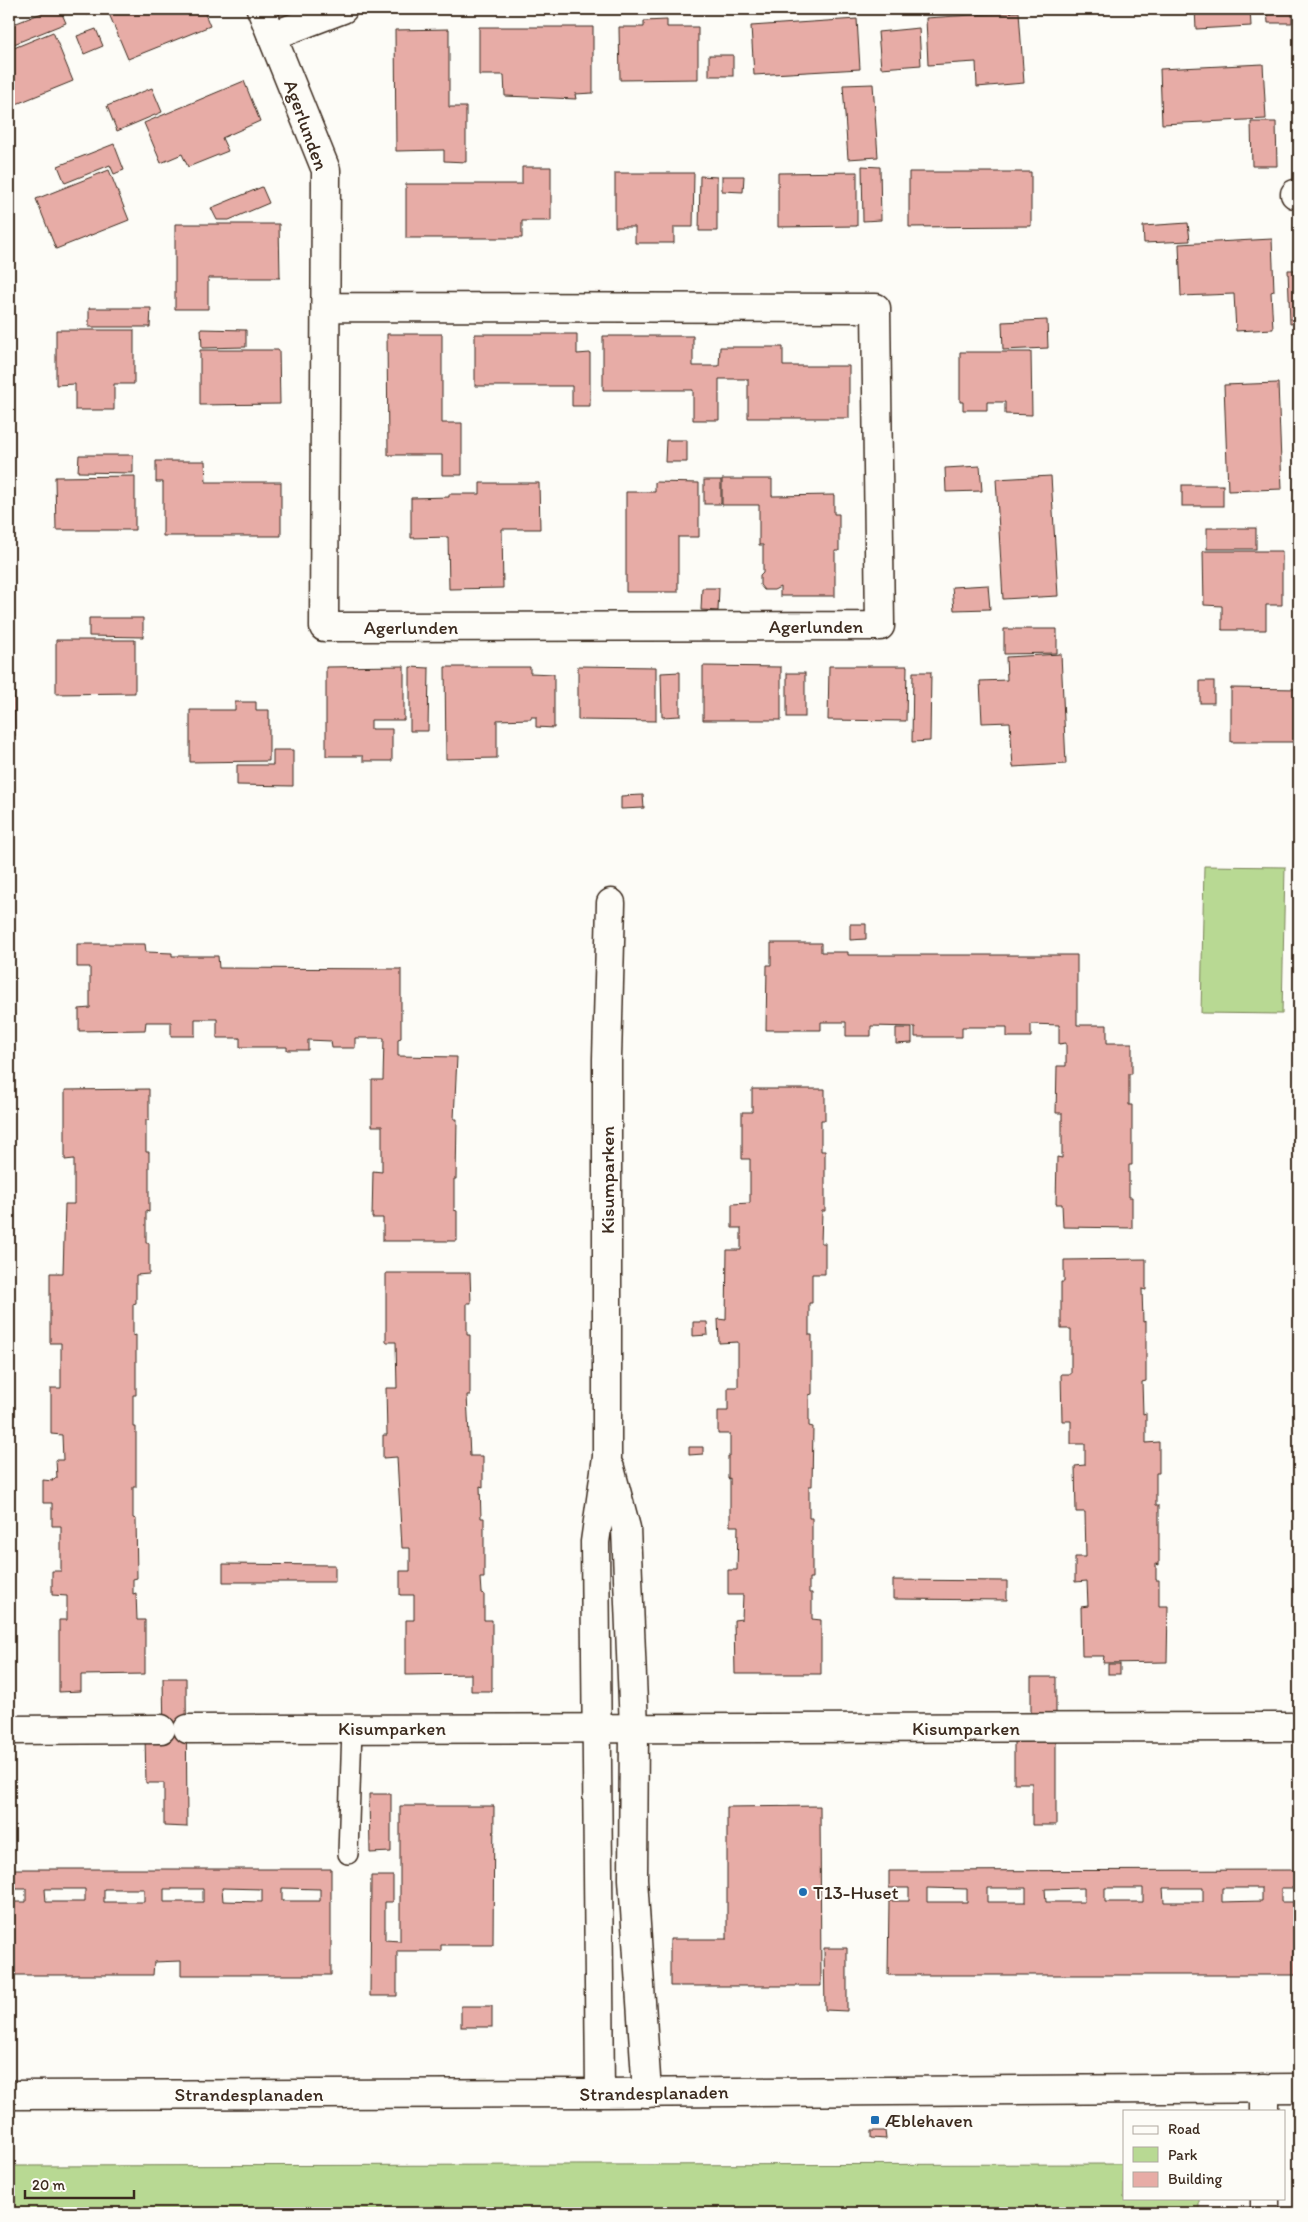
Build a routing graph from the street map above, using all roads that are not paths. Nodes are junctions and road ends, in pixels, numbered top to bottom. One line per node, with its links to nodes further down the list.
1 (260, 9): 3 (street, Agerlunden)
2 (343, 9): 3 (street)
3 (272, 36): 4 (street, Agerlunden)
4 (326, 308): 4 (street, Agerlunden)
5 (610, 903): 6 (street, Kisumparken)
6 (606, 1457): 9 (street, Kisumparken); 10 (street, Kisumparken)
7 (1299, 1726): 10 (street, Kisumparken)
8 (352, 1728): 9 (street, Kisumparken); 12 (street, Kisumparken); 14 (lane)
9 (595, 1728): 10 (street, Kisumparken); 17 (street, Kisumparken)
10 (634, 1728): 16 (street, Kisumparken)
11 (161, 1729): 13 (street)
12 (188, 1729)
13 (9, 1730)
14 (348, 1854)
15 (1299, 2088): 19 (street, Strandesplanaden)
16 (647, 2093): 17 (street, Strandesplanaden); 19 (street, Strandesplanaden)
17 (600, 2094): 18 (street, Strandesplanaden)
18 (9, 2095)
19 (1264, 2100)
20 (1265, 2200): 21 (street)
21 (1265, 2213)

